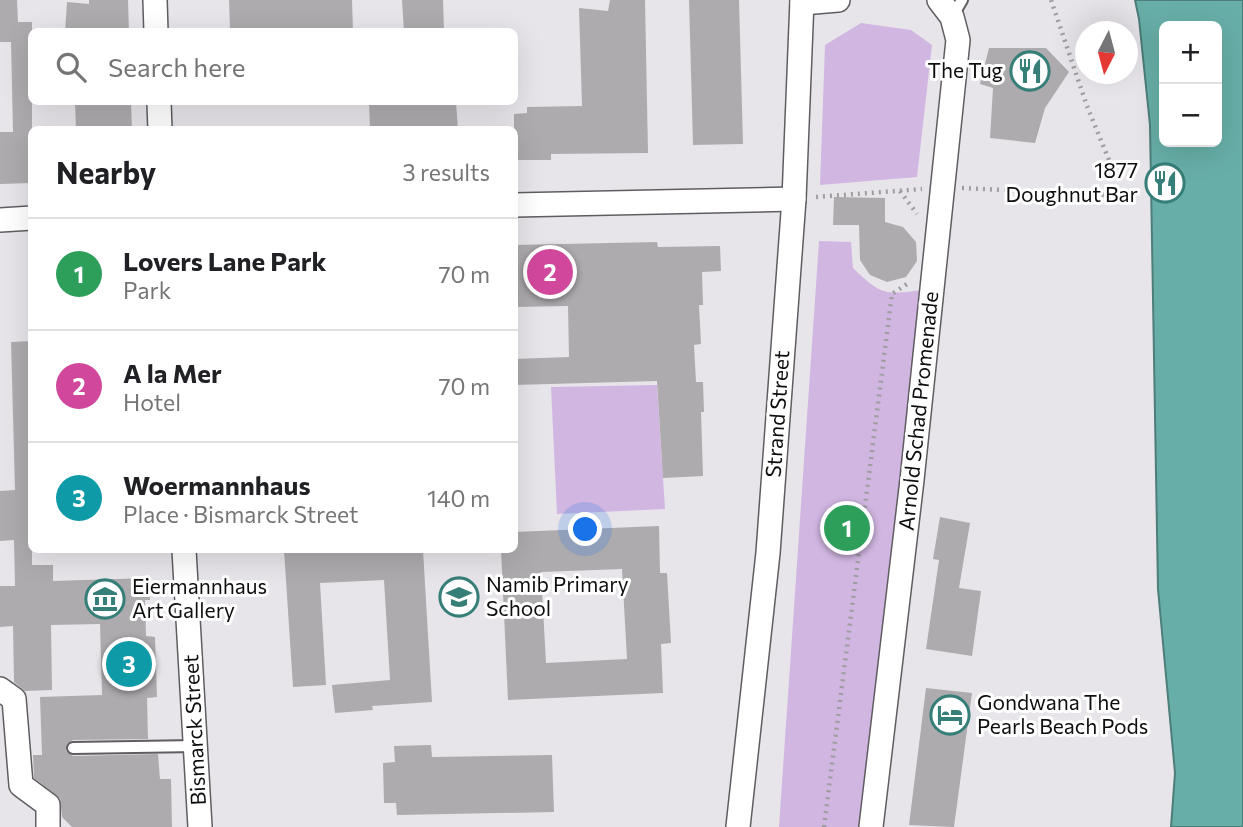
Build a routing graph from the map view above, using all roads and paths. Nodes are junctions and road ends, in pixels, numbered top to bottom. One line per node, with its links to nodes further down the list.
1 (155, 0): 6 (street)
2 (838, 0): 4 (street)
3 (1051, 0): 9 (path)
4 (802, 2): 11 (street, Strand Street)
5 (951, 6): 25 (street, Arnold Schad Promenade)
6 (156, 28)
7 (159, 105): 8 (street)
8 (160, 126)
9 (1113, 170)
10 (900, 191): 14 (path)
11 (794, 199): 12 (street); 23 (street, Strand Street)
12 (518, 205)
13 (28, 219): 15 (street)
14 (920, 219)
15 (0, 220)
16 (913, 278): 24 (path)
17 (184, 553): 19 (street, Bismarck Street)
18 (0, 688): 21 (street)
19 (196, 746): 20 (lane); 22 (street, Bismarck Street)
20 (73, 748)
21 (48, 827)
22 (200, 827)
23 (738, 827)
24 (824, 827)
25 (871, 827)

